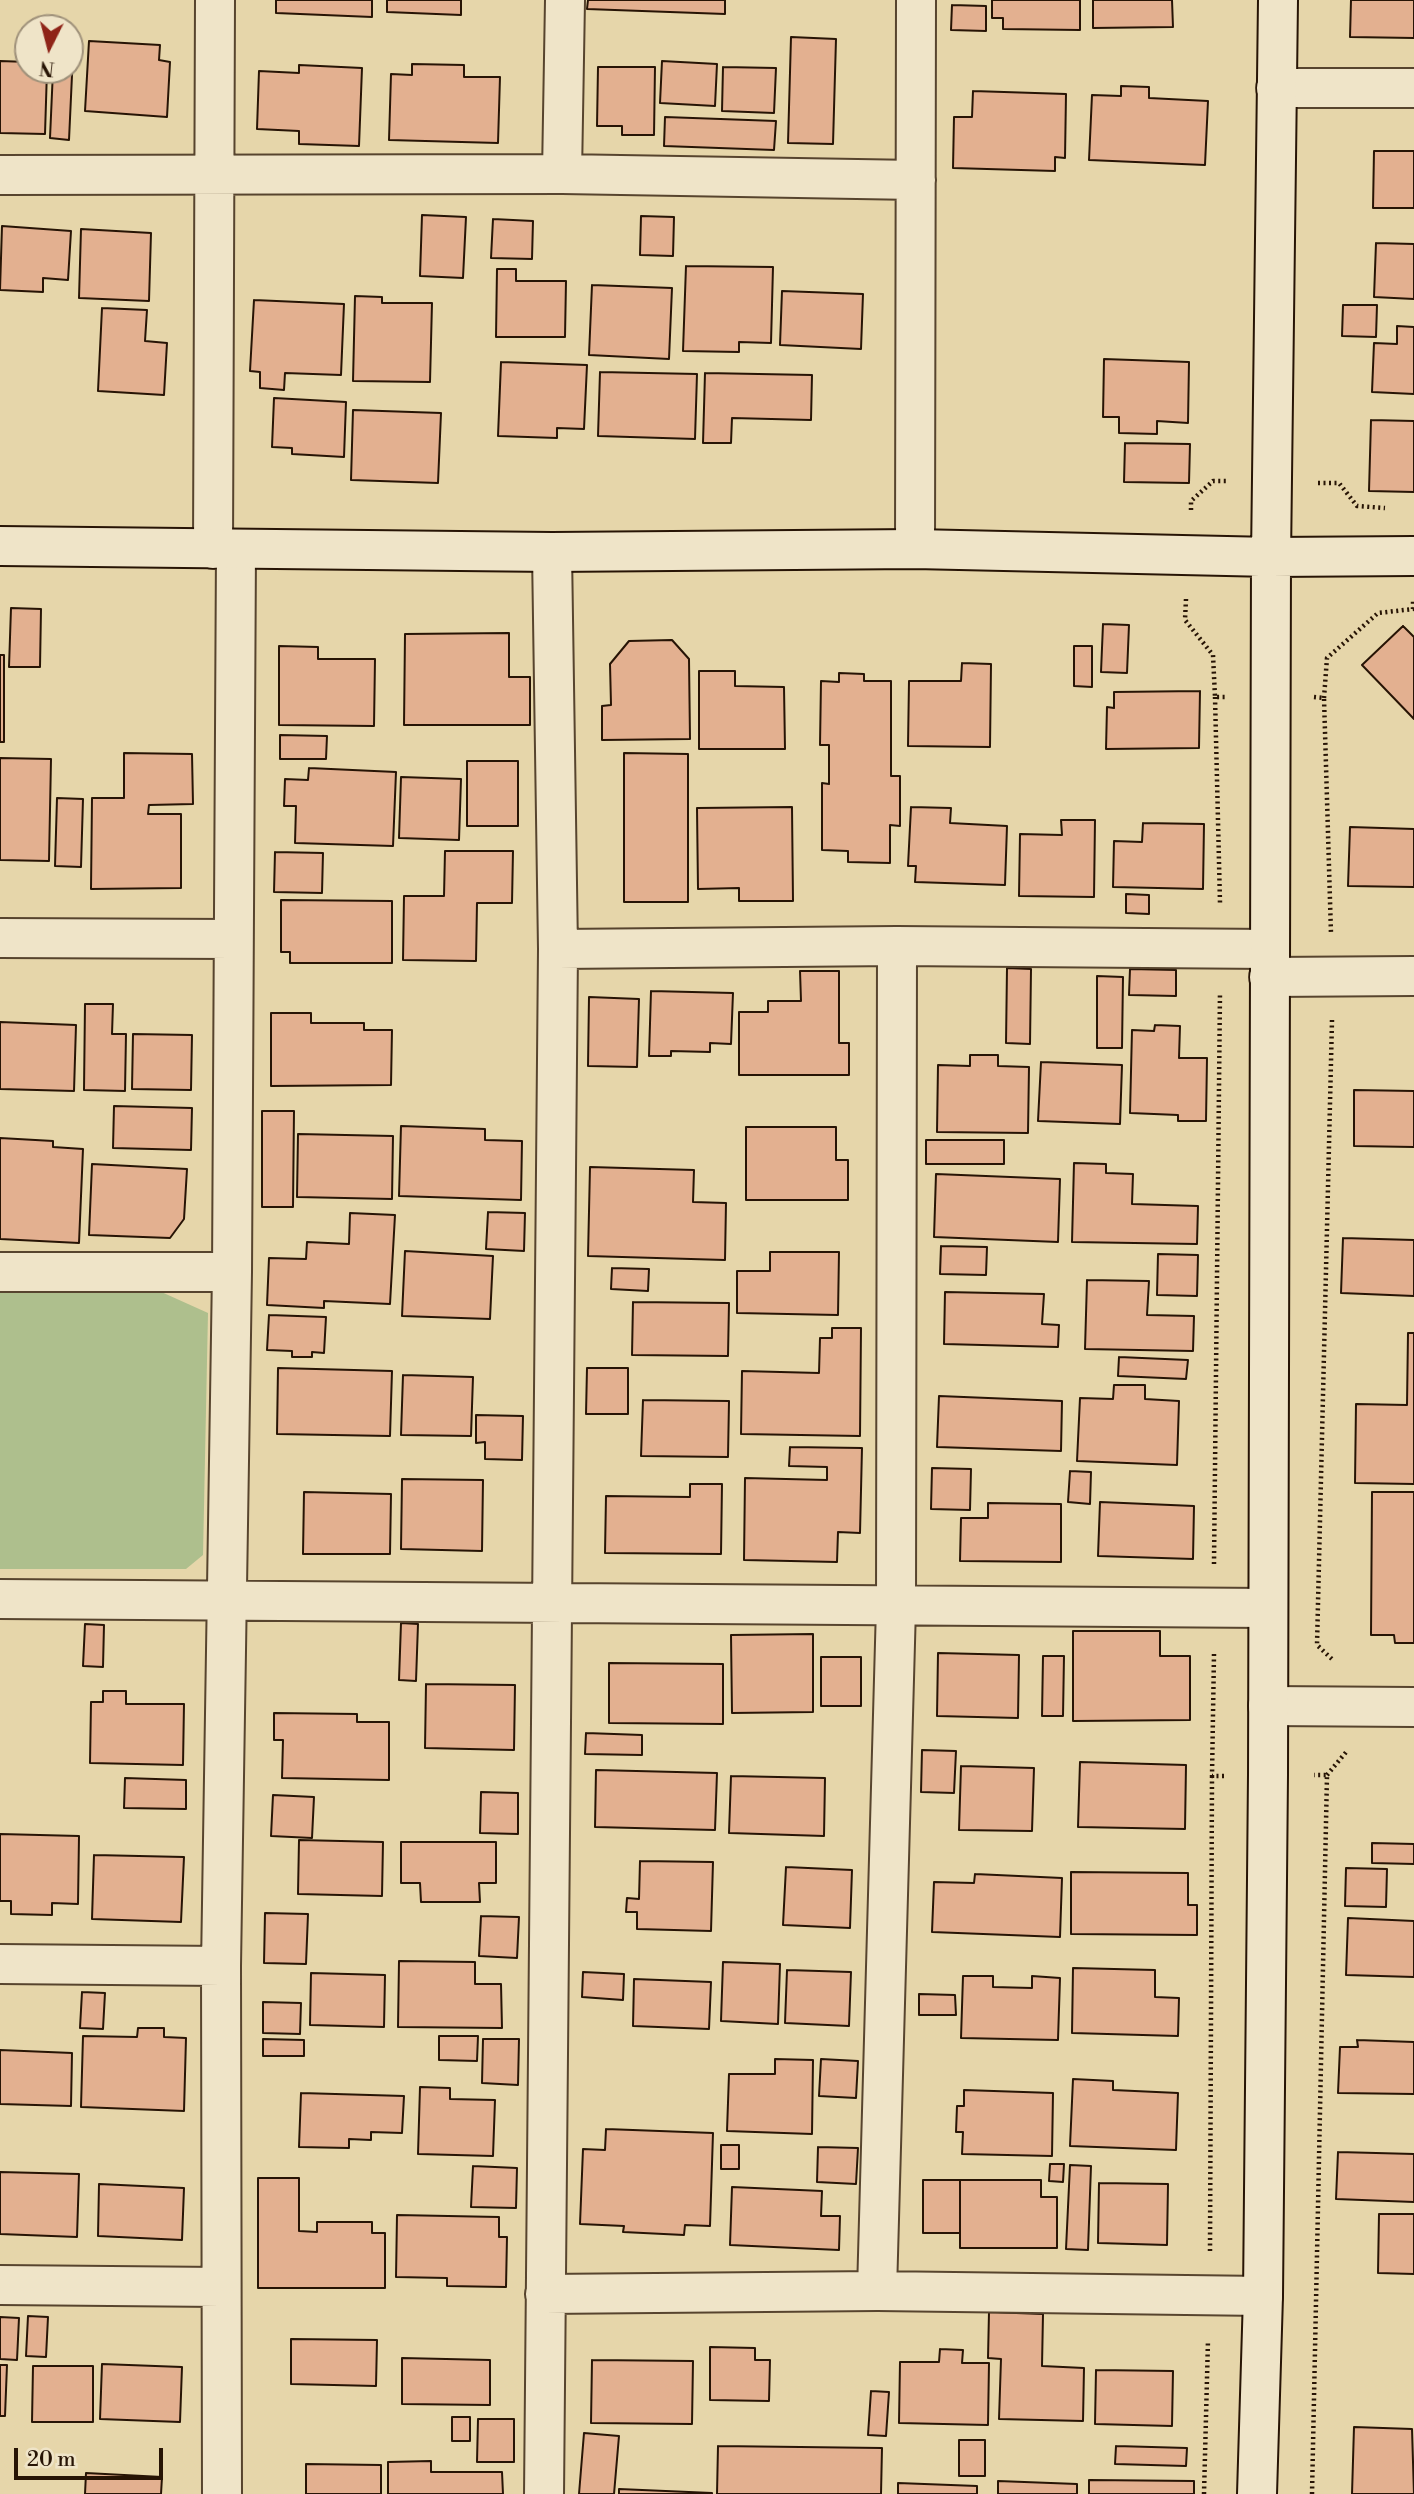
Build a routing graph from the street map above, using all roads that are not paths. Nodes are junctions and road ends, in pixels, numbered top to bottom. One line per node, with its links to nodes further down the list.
1 (215, 0): 9 (street)
2 (565, 0): 7 (street)
3 (916, 0): 10 (street)
4 (1278, 0): 5 (street)
5 (1276, 88): 6 (street); 16 (street)
6 (1414, 88)
7 (562, 174): 9 (street); 10 (street)
8 (0, 175): 9 (street)
9 (215, 175): 12 (street)
10 (916, 180): 13 (street)
11 (0, 547): 12 (street)
12 (225, 549): 14 (street); 18 (street)
13 (915, 549): 14 (street); 16 (street)
14 (552, 552): 20 (street)
15 (1414, 556): 16 (street)
16 (1272, 557): 21 (street)
17 (0, 937): 18 (street)
18 (232, 939): 24 (street)
19 (897, 946): 20 (street); 21 (street); 28 (street)
20 (558, 949): 27 (street)
21 (1270, 963): 22 (street); 29 (street)
22 (1414, 976)
23 (0, 1272): 24 (street)
24 (232, 1272): 26 (street)
25 (0, 1599): 26 (street)
26 (225, 1601): 27 (street); 33 (street)
27 (550, 1604): 28 (street); 37 (street)
28 (896, 1607): 29 (street); 36 (street)
29 (1268, 1608): 30 (street)
30 (1268, 1706): 31 (street); 38 (street)
31 (1414, 1707)
32 (0, 1964): 33 (street)
33 (221, 1966): 35 (street)
34 (0, 2285): 35 (street)
35 (220, 2287): 39 (street)
36 (877, 2291): 37 (street); 38 (street)
37 (545, 2294): 40 (street)
38 (1263, 2296): 41 (street)
39 (222, 2494)
40 (544, 2494)
41 (1257, 2494)

